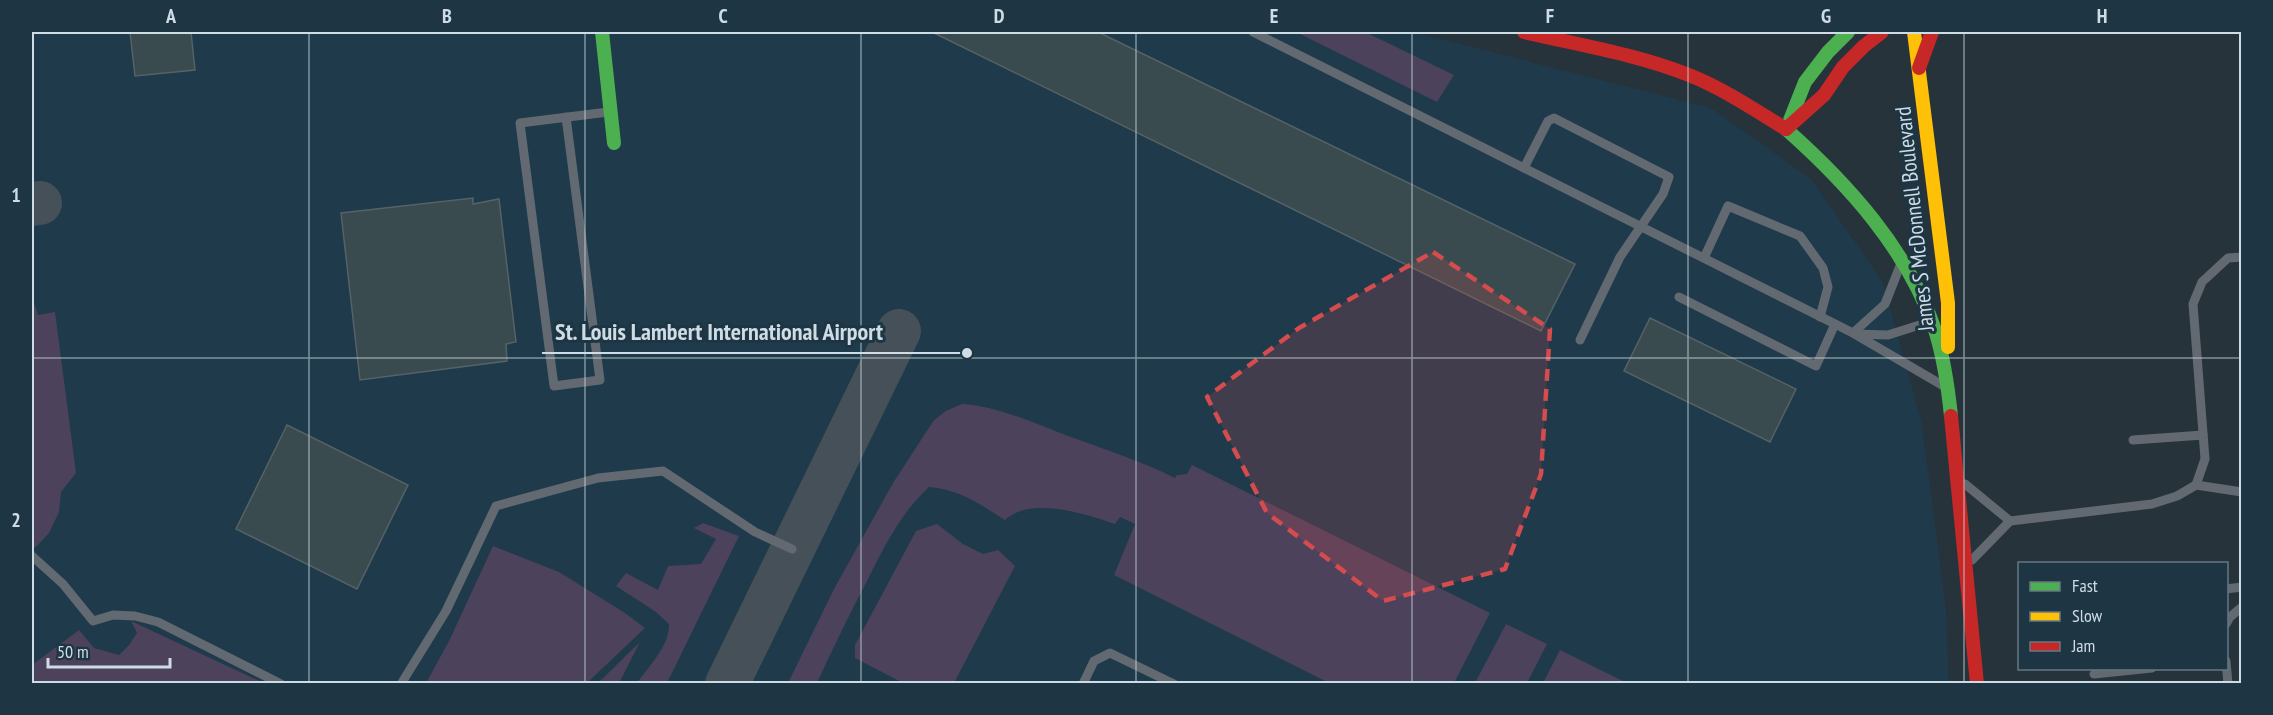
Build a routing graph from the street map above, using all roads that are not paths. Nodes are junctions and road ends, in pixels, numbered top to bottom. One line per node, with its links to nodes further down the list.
1 (602, 32): 9 (street)
2 (1253, 32): 13 (lane)
3 (1524, 32): 11 (street, James S McDonnell Boulevard)
4 (1848, 32): 11 (street)
5 (1882, 32): 11 (street)
6 (1914, 32): 8 (street, James S McDonnell Boulevard)
7 (1932, 32): 8 (street)
8 (1919, 68): 19 (street, James S McDonnell Boulevard)
9 (610, 111): 10 (lane); 12 (street)
10 (566, 117): 10 (lane)
11 (1786, 129): 17 (street, James S McDonnell Boulevard)
12 (614, 143)
13 (1524, 168): 14 (lane); 14 (lane)
14 (1642, 227): 16 (lane); 24 (lane)
15 (2241, 256): 27 (lane)
16 (1704, 258): 20 (lane); 20 (lane)
17 (1902, 261): 21 (street, James S McDonnell Boulevard); 23 (lane)
18 (1679, 297): 22 (lane)
19 (1948, 315): 21 (lane); 26 (street, James S McDonnell Boulevard)
20 (1820, 317): 22 (lane)
21 (1932, 321): 23 (lane); 25 (street, James S McDonnell Boulevard)
22 (1834, 324): 23 (lane)
23 (1852, 333): 25 (lane)
24 (1580, 340)
25 (1946, 388): 26 (street, James S McDonnell Boulevard)
26 (1949, 402): 29 (street, James S McDonnell Boulevard)
27 (2203, 435): 28 (lane); 30 (lane)
28 (2133, 440)
29 (1958, 478): 32 (lane); 35 (street, James S McDonnell Boulevard)
30 (2196, 485): 31 (lane); 32 (lane)
31 (2241, 492)
32 (2010, 521): 35 (lane)
33 (792, 549): 41 (lane)
34 (32, 556): 40 (lane)
35 (1966, 567): 44 (street, James S McDonnell Boulevard)
36 (2241, 607): 37 (lane)
37 (2228, 620)
38 (2144, 670): 39 (lane)
39 (2094, 676)
40 (281, 684)
41 (401, 684)
42 (1083, 684): 43 (lane)
43 (1174, 684)
44 (1977, 684)

